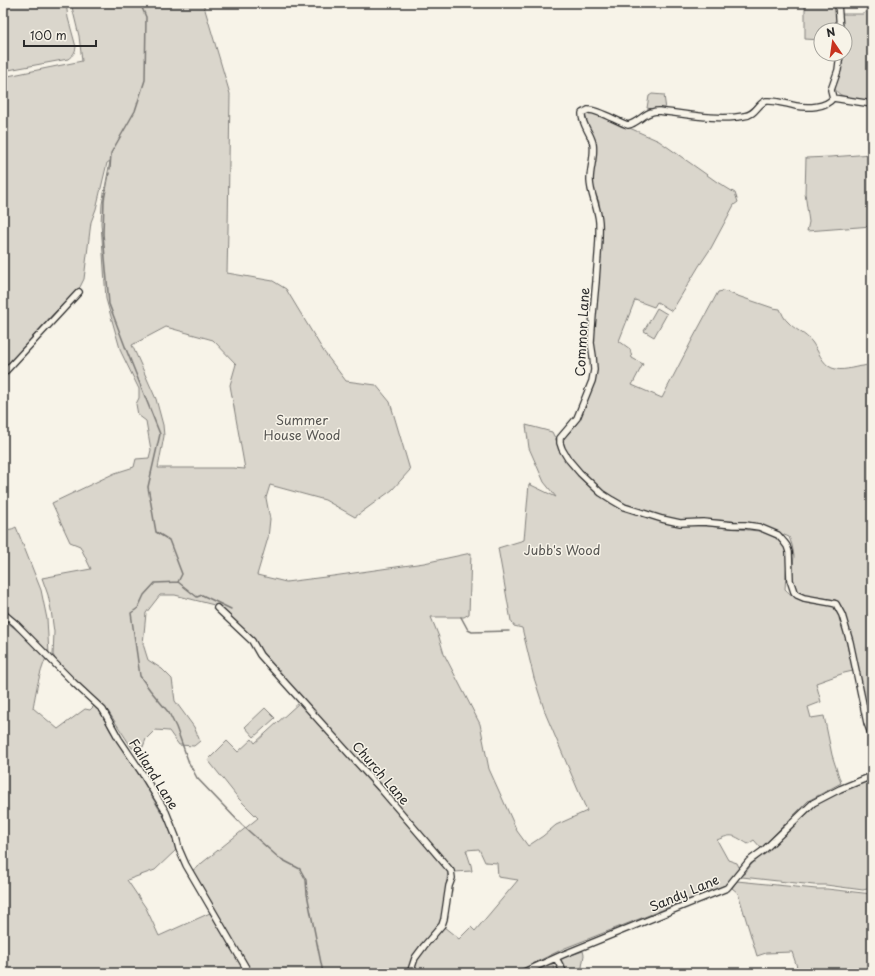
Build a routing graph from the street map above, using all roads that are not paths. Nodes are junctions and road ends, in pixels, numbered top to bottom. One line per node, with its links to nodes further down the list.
1 (838, 3): 2 (street)
2 (839, 22)
3 (839, 62): 4 (street)
4 (833, 98): 5 (street); 10 (street, Common Lane)
5 (872, 104)
6 (78, 292): 7 (street)
7 (3, 374)
8 (217, 608): 14 (street, Church Lane)
9 (3, 613): 13 (street, Failand Lane)
10 (872, 736)
11 (872, 776): 12 (street, Sandy Lane)
12 (556, 958): 15 (street, Sandy Lane); 16 (street)
13 (249, 973)
14 (410, 973)
15 (522, 973)
16 (564, 973)

